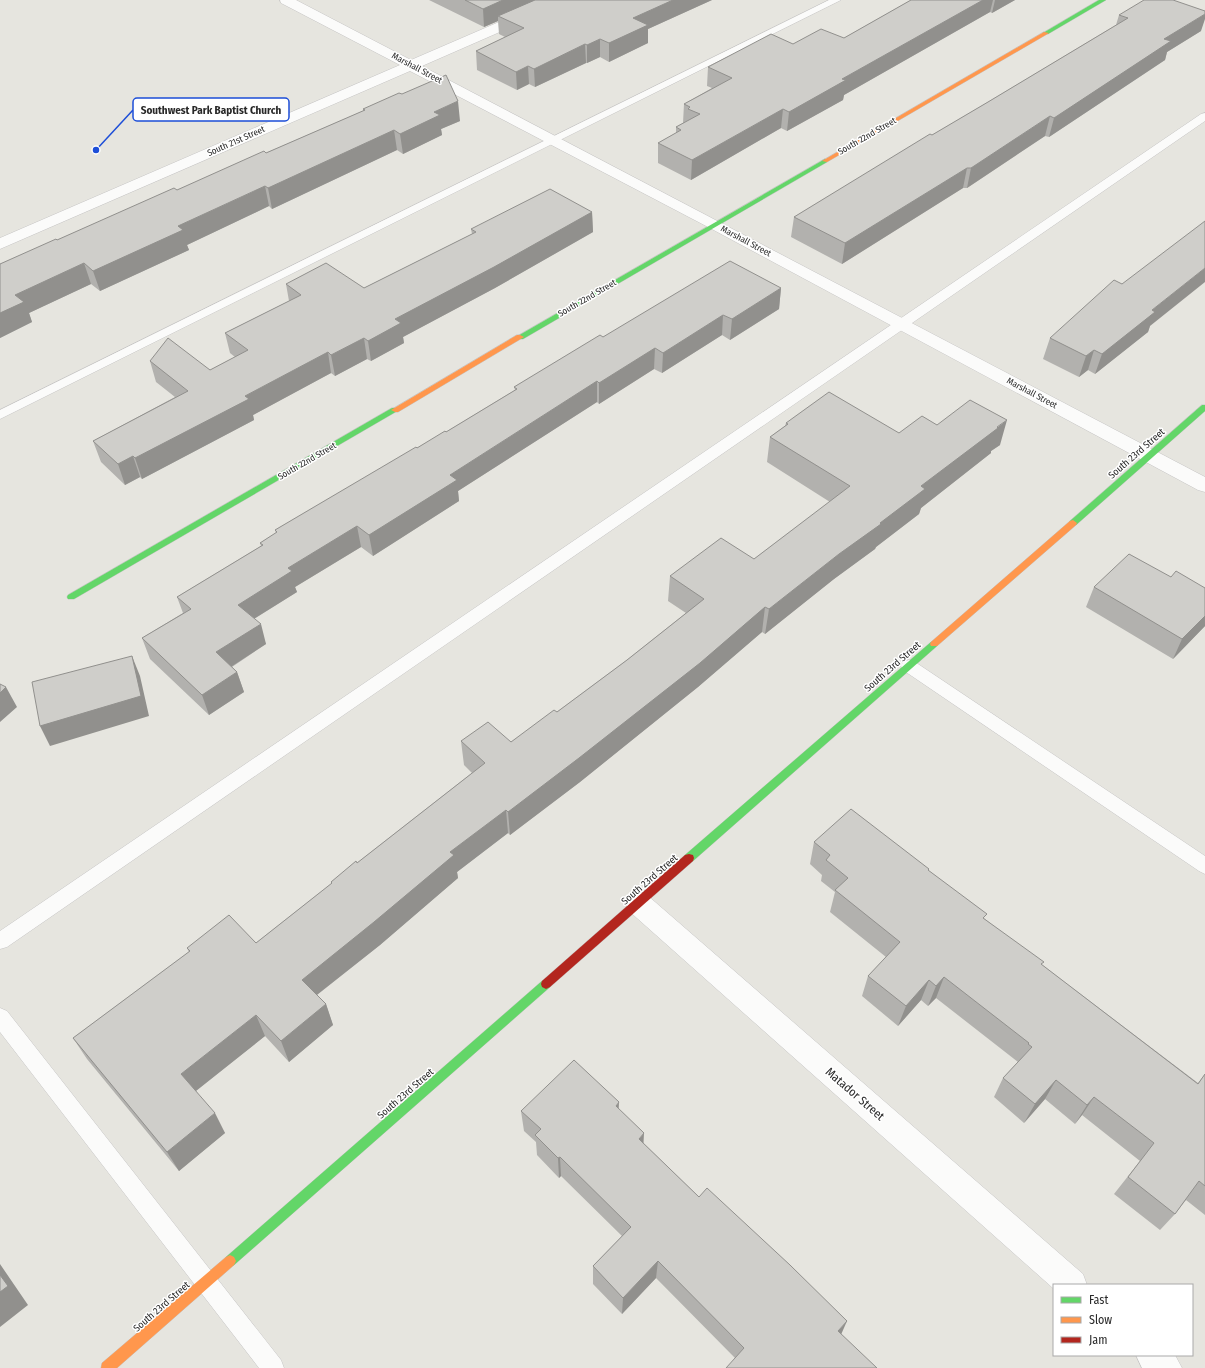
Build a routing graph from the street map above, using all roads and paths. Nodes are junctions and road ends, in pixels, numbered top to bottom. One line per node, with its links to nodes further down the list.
1 (561, 0): 5 (street, South 21st Street)
2 (836, 0): 7 (lane)
3 (1103, 0): 8 (street, South 22nd Street)
4 (292, 1): 5 (street, Marshall Street)
5 (411, 65): 7 (street, Marshall Street); 9 (street, South 21st Street)
6 (1205, 116): 10 (lane)
7 (555, 141): 8 (street, Marshall Street); 12 (lane)
8 (714, 224): 10 (street, Marshall Street); 15 (street, South 22nd Street)
9 (0, 244)
10 (902, 324): 13 (street, Marshall Street); 19 (lane)
11 (1205, 407): 13 (street, South 23rd Street)
12 (0, 415)
13 (1150, 455): 14 (street, Marshall Street); 16 (street, South 23rd Street)
14 (1205, 485)
15 (71, 597)
16 (909, 666): 17 (lane); 18 (street, South 23rd Street)
17 (1205, 866)
18 (638, 903): 21 (street, South 23rd Street); 22 (street, Matador Street)
19 (0, 941)
20 (0, 1017): 21 (lane)
21 (206, 1281): 24 (street, South 23rd Street); 25 (lane)
22 (1071, 1284)
23 (1152, 1356): 26 (street)
24 (106, 1368)
25 (274, 1368)
26 (1166, 1368)

